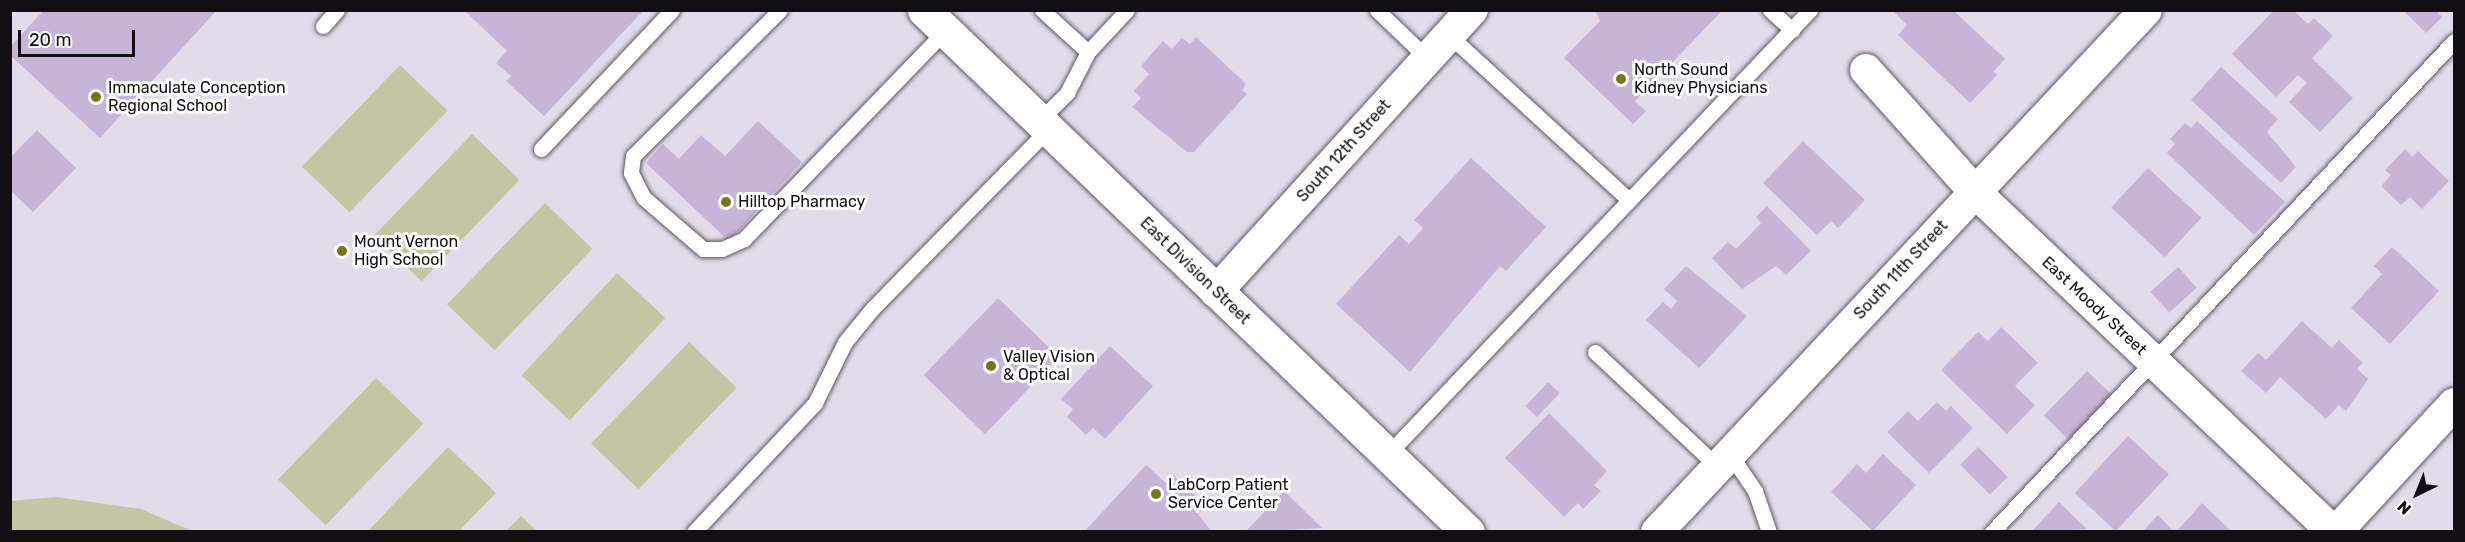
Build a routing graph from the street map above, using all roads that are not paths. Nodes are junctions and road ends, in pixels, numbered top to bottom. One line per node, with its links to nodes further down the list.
1 (337, 10): 12 (lane)
2 (672, 10): 20 (lane)
3 (780, 10): 11 (lane)
4 (1042, 10): 16 (lane)
5 (1128, 10): 16 (lane)
6 (1377, 10): 17 (lane)
7 (1472, 10): 14 (street, South 12th Street)
8 (1770, 10): 13 (lane)
9 (1810, 10): 13 (lane)
10 (2146, 10): 21 (street, South 11th Street)
11 (934, 21): 19 (street, East Division Street)
12 (323, 26)
13 (1792, 30): 22 (lane)
14 (1449, 35): 17 (street, South 12th Street); 22 (lane)
15 (2454, 41): 25 (lane)
16 (1088, 52): 19 (lane)
17 (1428, 59): 23 (street, South 12th Street)
18 (1866, 70): 21 (street, East Moody Street)
19 (1044, 125): 23 (street, East Division Street); 29 (lane)
20 (542, 149)
21 (1974, 191): 25 (street, East Moody Street); 28 (street, South 11th Street)
22 (1629, 201): 27 (lane)
23 (1216, 292): 27 (street, East Division Street)
24 (1595, 352): 28 (lane)
25 (2155, 363): 33 (lane); 34 (street, East Moody Street)
26 (2454, 404): 34 (street)
27 (1388, 454): 30 (street, East Division Street)
28 (1724, 460): 31 (street, South 11th Street); 32 (lane)
29 (694, 531)
30 (1468, 531)
31 (1658, 531)
32 (1769, 531)
33 (1992, 531)
34 (2335, 531)

